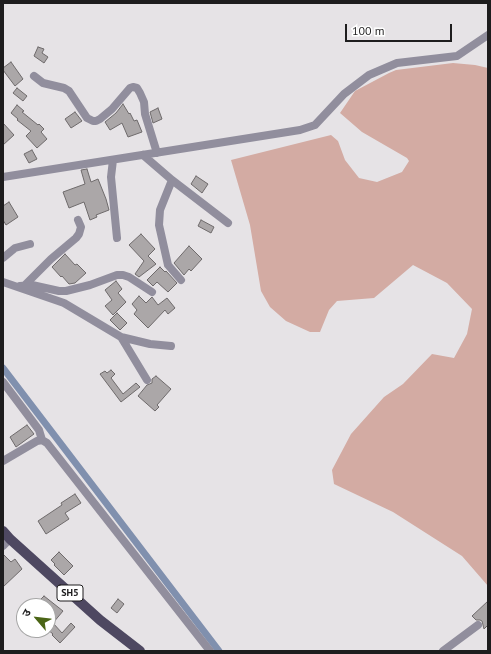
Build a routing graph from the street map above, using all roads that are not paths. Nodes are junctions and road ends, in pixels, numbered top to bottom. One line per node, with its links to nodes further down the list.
1 (488, 35): 3 (street)
2 (34, 76): 3 (street)
3 (157, 153): 4 (street)
4 (143, 155): 5 (street); 7 (street)
5 (113, 160): 6 (street); 10 (street)
6 (3, 177)
7 (172, 180): 9 (street); 13 (street)
8 (78, 220): 15 (street)
9 (228, 223)
10 (117, 238)
11 (30, 244): 12 (street)
12 (3, 258)
13 (181, 280)
14 (3, 282): 15 (street)
15 (21, 286): 16 (street); 17 (street)
16 (152, 292)
17 (121, 337): 18 (street); 19 (street)
18 (171, 346)
19 (147, 380)
20 (3, 382): 21 (street)
21 (42, 440): 22 (street); 27 (street)
22 (3, 461)
23 (3, 531): 24 (main road, SH5)
24 (7, 543): 26 (main road, SH5)
25 (478, 625): 28 (street)
26 (140, 651)
27 (210, 651)
28 (443, 651)

